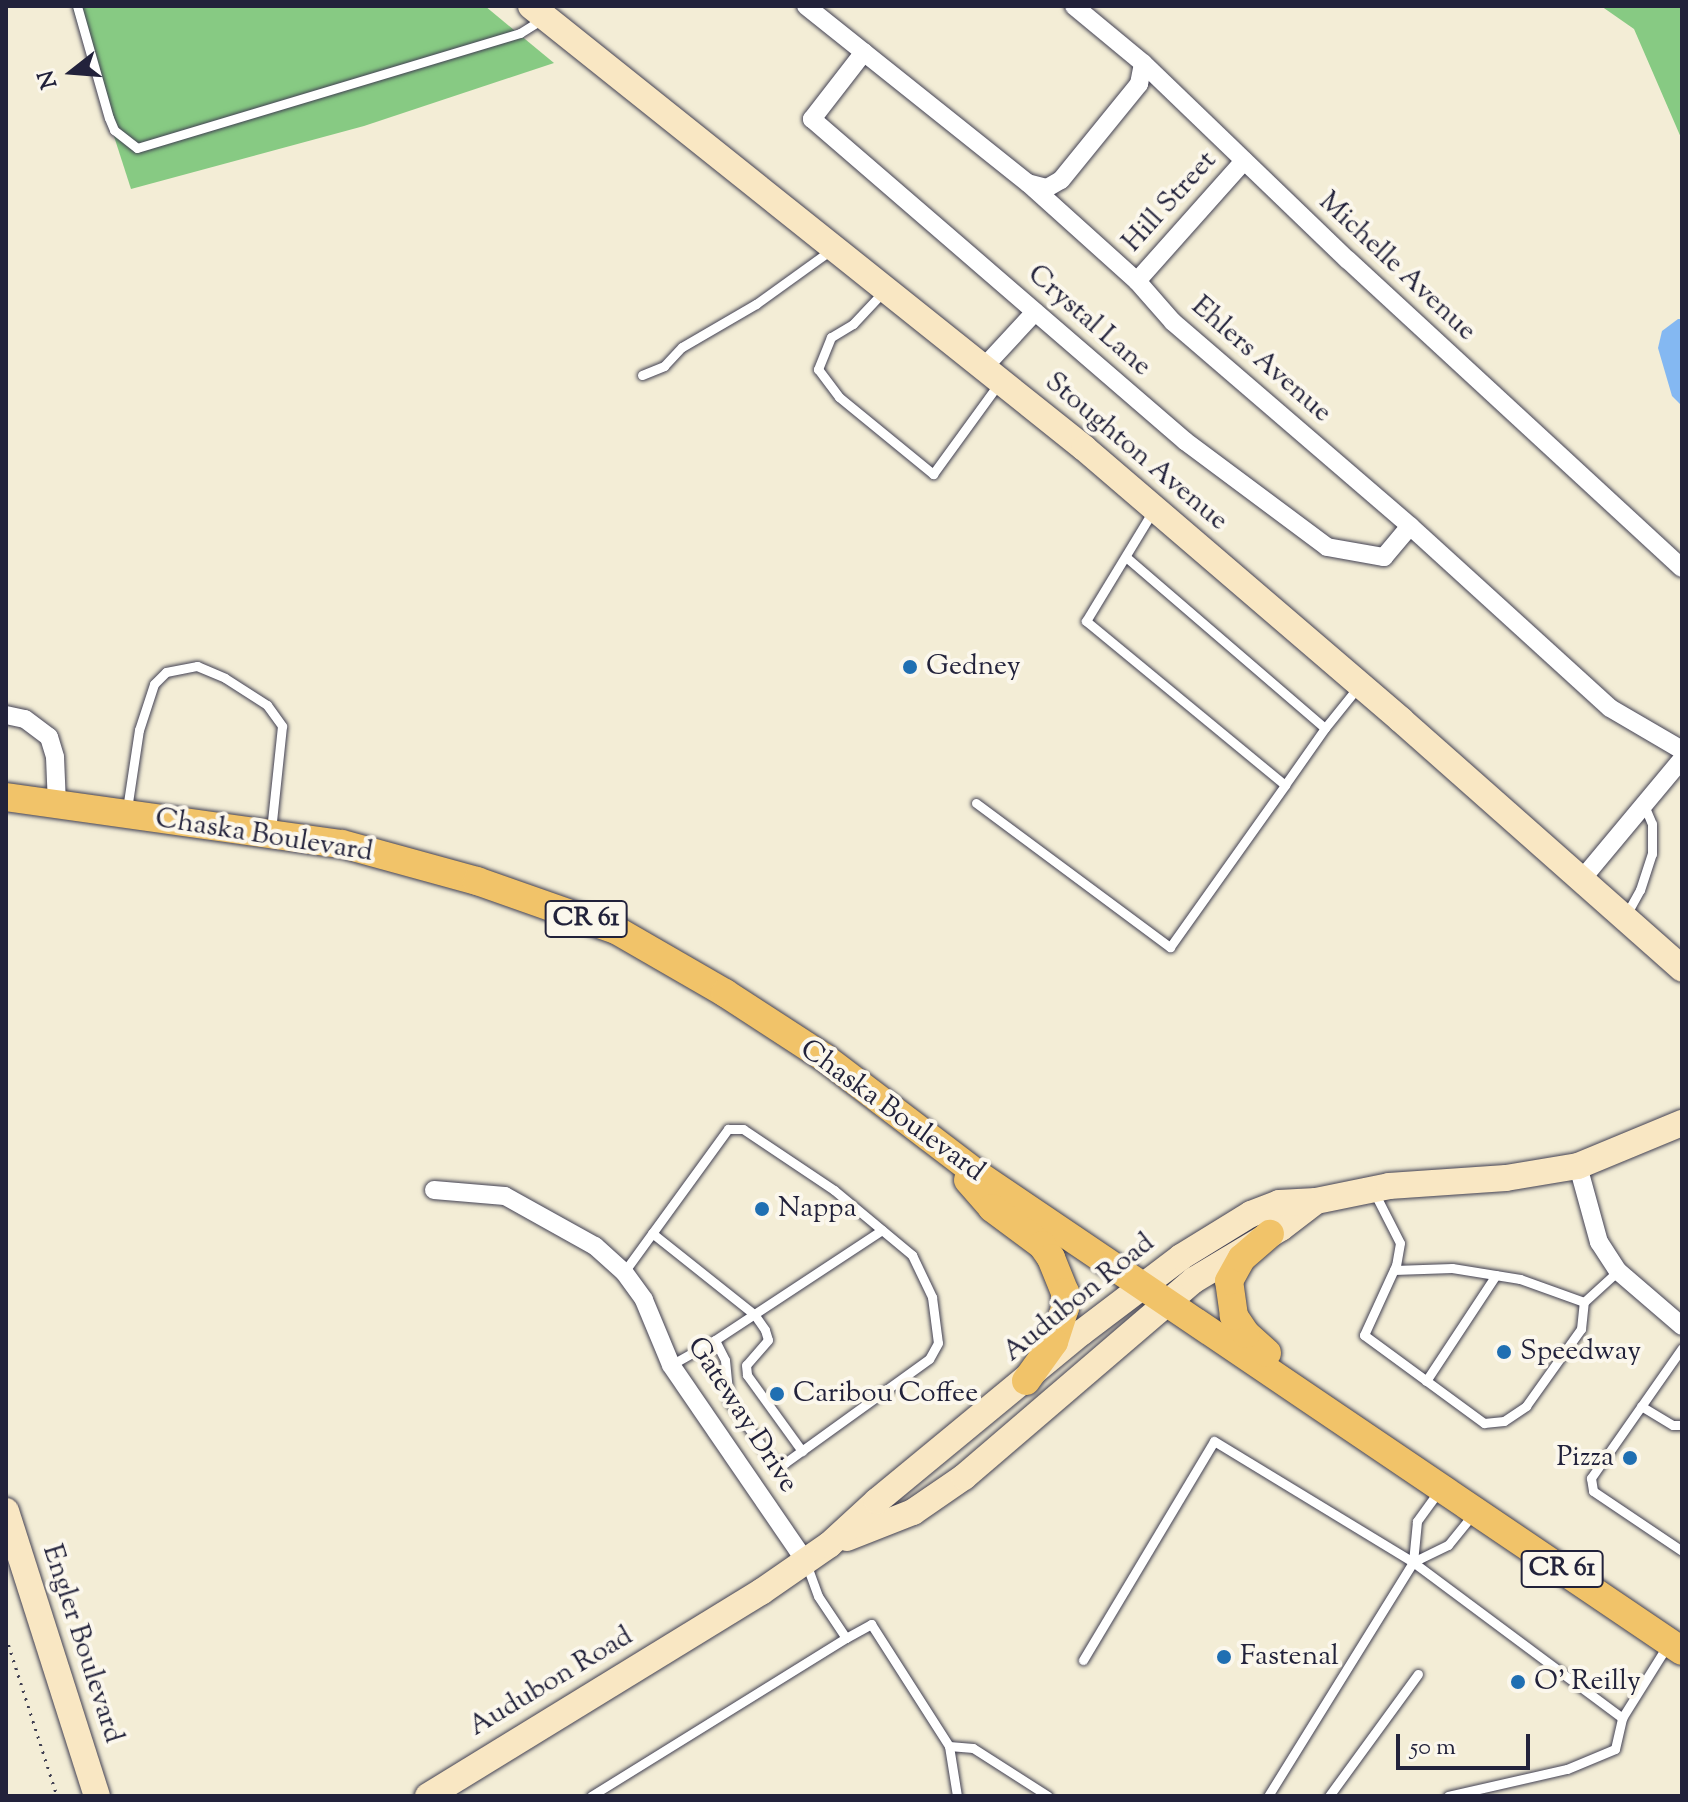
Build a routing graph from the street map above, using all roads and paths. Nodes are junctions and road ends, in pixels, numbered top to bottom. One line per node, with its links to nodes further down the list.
1 (79, 6): 4 (lane)
2 (806, 6): 5 (street, Ehlers Avenue)
3 (1074, 6): 6 (street, Michelle Avenue)
4 (538, 12): 9 (street, Stoughton Avenue)
5 (864, 52): 8 (street, Ehlers Avenue); 12 (street, Crystal Lane)
6 (1143, 63): 7 (street, Michelle Avenue); 8 (street)
7 (1244, 161): 10 (street, Hill Street); 18 (street, Michelle Avenue)
8 (1028, 183): 10 (street, Ehlers Avenue)
9 (834, 248): 11 (street, Stoughton Avenue); 14 (lane)
10 (1137, 281): 16 (street, Ehlers Avenue)
11 (886, 289): 13 (street, Stoughton Avenue); 13 (lane)
12 (1035, 312): 13 (street); 16 (street, Crystal Lane)
13 (993, 374): 15 (street, Stoughton Avenue)
14 (642, 375)
15 (1154, 508): 17 (lane); 19 (street, Stoughton Avenue)
16 (1410, 526): 22 (street, Ehlers Avenue)
17 (1126, 557): 21 (lane); 24 (lane)
18 (1682, 568)
19 (1360, 684): 21 (lane); 31 (street, Stoughton Avenue)
20 (6, 715): 27 (street)
21 (1325, 728): 24 (lane)
22 (1682, 750)
23 (1682, 759): 28 (street)
24 (1285, 785): 26 (lane)
25 (6, 797): 27 (main road, Chaska Boulevard / CR 61)
26 (976, 803)
27 (57, 804): 29 (main road, Chaska Boulevard / CR 61)
28 (1644, 805): 31 (street); 32 (lane)
29 (126, 814): 30 (main road, Chaska Boulevard / CR 61); 30 (lane)
30 (270, 835): 35 (main road, Chaska Boulevard / CR 61)
31 (1582, 879): 32 (street, Stoughton Avenue)
32 (1625, 917): 33 (street, Stoughton Avenue)
33 (1682, 969)
34 (1682, 1123): 36 (street, Audubon Road)
35 (936, 1143): 47 (main road, Chaska Boulevard / CR 61); 55 (main road)
36 (1578, 1166): 37 (street, Audubon Road); 44 (street)
37 (1372, 1189): 39 (street, Audubon Road); 43 (lane)
38 (434, 1190): 45 (street, Gateway Drive)
39 (1316, 1201): 42 (street, Audubon Road); 47 (street, Audubon Road)
40 (882, 1230): 41 (lane); 50 (lane); 60 (lane)
41 (652, 1233): 45 (lane); 50 (lane)
42 (1270, 1234): 48 (street, Audubon Road); 58 (main road)
43 (1394, 1270): 46 (lane); 56 (lane)
44 (1618, 1271): 49 (lane); 51 (street)
45 (624, 1272): 54 (street, Gateway Drive)
46 (1496, 1275): 49 (lane); 56 (lane)
47 (1142, 1285): 48 (main road, Chaska Boulevard / CR 61); 55 (street, Audubon Road)
48 (1168, 1302): 58 (main road, Chaska Boulevard / CR 61); 64 (street, Audubon Road)
49 (1584, 1302): 56 (lane)
50 (754, 1314): 52 (lane); 60 (lane)
51 (1682, 1326)
52 (715, 1340): 54 (lane); 60 (lane)
53 (1682, 1348): 57 (lane)
54 (671, 1365): 66 (street, Gateway Drive)
55 (1026, 1381): 64 (street, Audubon Road)
56 (1426, 1381)
57 (1641, 1406): 59 (lane); 65 (lane)
58 (1336, 1415): 61 (main road, Chaska Boulevard / CR 61)
59 (1682, 1425)
60 (802, 1451)
61 (1441, 1487): 62 (main road, Chaska Boulevard / CR 61); 67 (lane)
62 (1475, 1510): 67 (lane); 70 (main road, Chaska Boulevard / CR 61)
63 (6, 1511): 76 (street, Engler Boulevard)
64 (829, 1545): 66 (street, Audubon Road)
65 (1682, 1551)
66 (806, 1562): 69 (lane); 77 (street, Audubon Road)
67 (1413, 1562): 71 (lane); 73 (lane); 81 (lane)
68 (6, 1637): 75 (path)
69 (846, 1638): 74 (lane); 78 (lane)
70 (1676, 1647): 73 (lane)
71 (1083, 1660)
72 (1418, 1674): 82 (lane)
73 (1622, 1718): 83 (lane)
74 (949, 1746): 79 (lane); 80 (lane)
75 (57, 1796)
76 (97, 1796)
77 (428, 1796)
78 (591, 1796)
79 (957, 1796)
80 (1048, 1796)
81 (1268, 1796)
82 (1329, 1796)
83 (1448, 1796)

